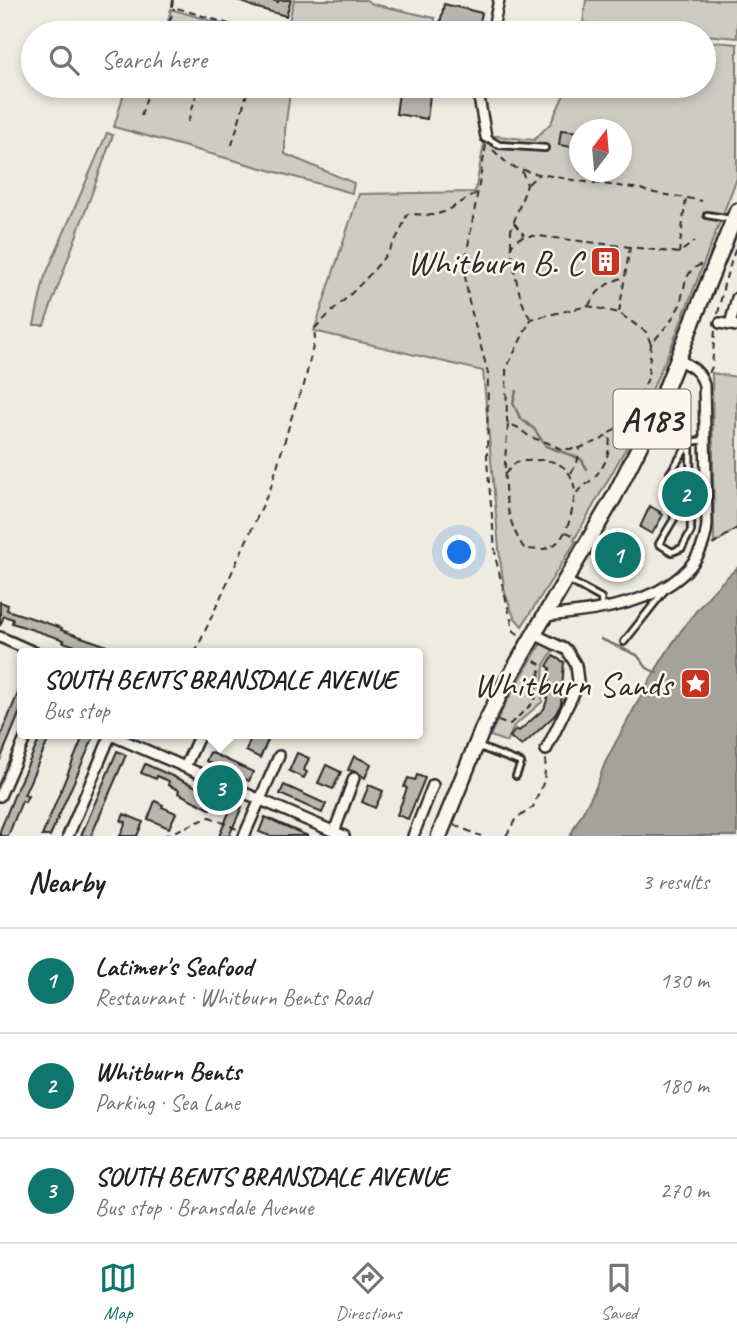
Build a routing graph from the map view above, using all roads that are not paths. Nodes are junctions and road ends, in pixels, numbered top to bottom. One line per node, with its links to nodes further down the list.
1 (499, 0): 2 (street)
2 (495, 21)
3 (479, 98): 4 (street)
4 (486, 137): 5 (lane)
5 (545, 148)
6 (707, 215): 7 (lane)
7 (735, 215): 10 (main road, A183)
8 (737, 298): 9 (street)
9 (724, 324)
10 (677, 359): 11 (street); 13 (main road, A183)
11 (705, 440): 12 (lane); 14 (street)
12 (690, 442): 12 (lane)
13 (566, 578): 15 (lane); 16 (main road, A183)
14 (668, 587): 15 (street); 18 (lane)
15 (602, 610): 16 (street)
16 (547, 616): 19 (main road, A183)
17 (0, 637): 20 (street)
18 (624, 642)
19 (530, 644): 25 (main road, A183); 26 (street)
20 (25, 648)
21 (25, 739): 32 (street)
22 (109, 739): 36 (street)
23 (122, 739): 28 (street)
24 (198, 739): 28 (street)
25 (476, 746): 29 (lane); 39 (main road, A183)
26 (546, 750)
27 (279, 755): 33 (street)
28 (185, 767): 33 (street)
29 (516, 776)
30 (354, 778): 34 (street)
31 (433, 785): 38 (street)
32 (0, 796)
33 (260, 800): 34 (street); 35 (street)
34 (334, 832): 37 (street)
35 (244, 835)
36 (68, 836)
37 (344, 836)
38 (413, 836)
39 (439, 836)

